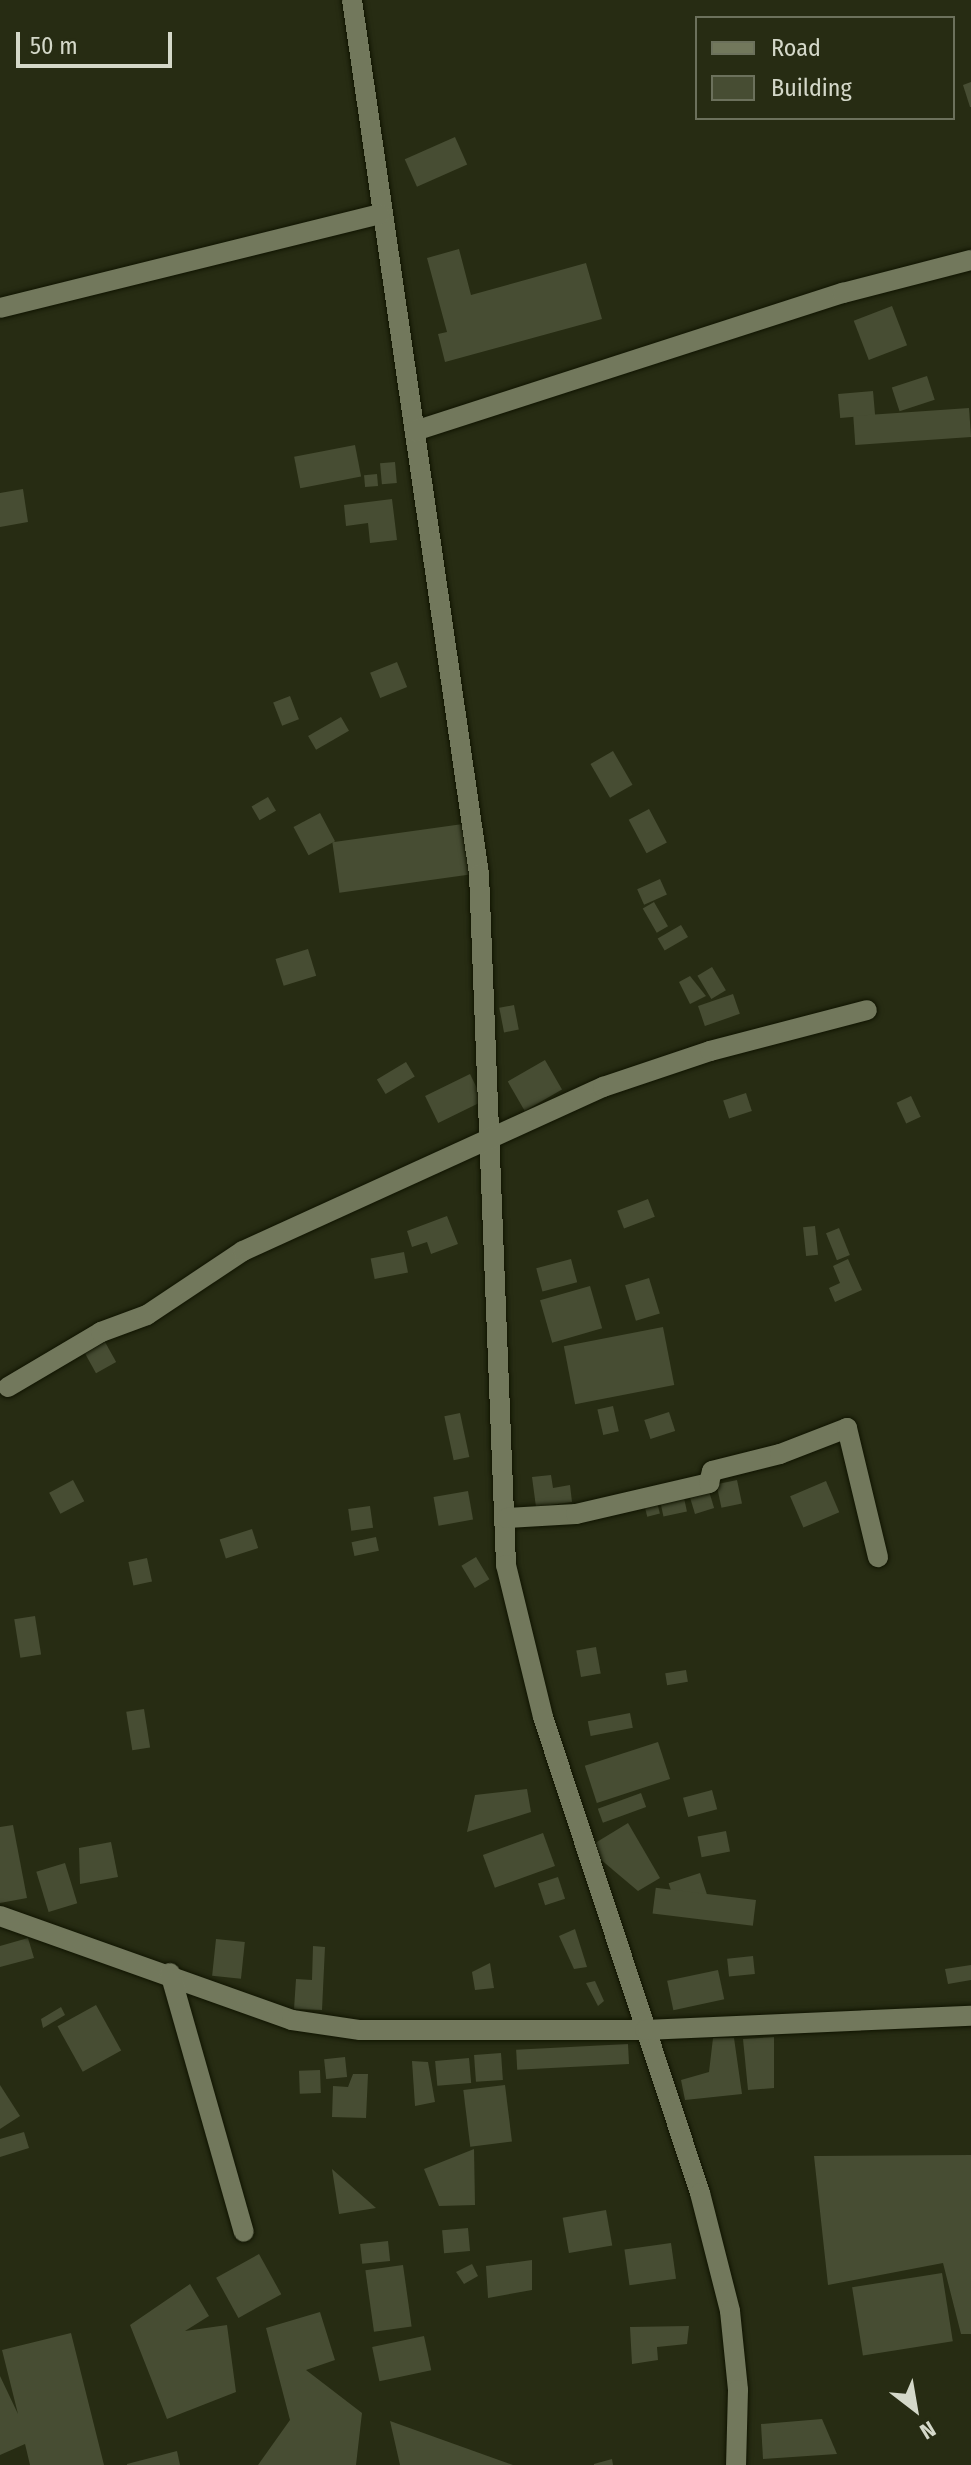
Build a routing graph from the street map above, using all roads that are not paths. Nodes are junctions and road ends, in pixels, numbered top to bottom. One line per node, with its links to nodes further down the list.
1 (352, 0): 2 (street)
2 (380, 214): 4 (street); 5 (street)
3 (971, 260): 5 (street)
4 (0, 308)
5 (415, 431): 7 (street)
6 (867, 1010): 7 (street)
7 (492, 1140): 8 (street); 9 (street)
8 (8, 1387)
9 (507, 1518): 10 (street); 14 (street)
10 (878, 1557)
11 (0, 1916): 12 (street)
12 (170, 1973): 14 (street); 15 (street)
13 (971, 2016): 14 (street)
14 (645, 2030): 16 (street)
15 (244, 2232)
16 (736, 2465)

